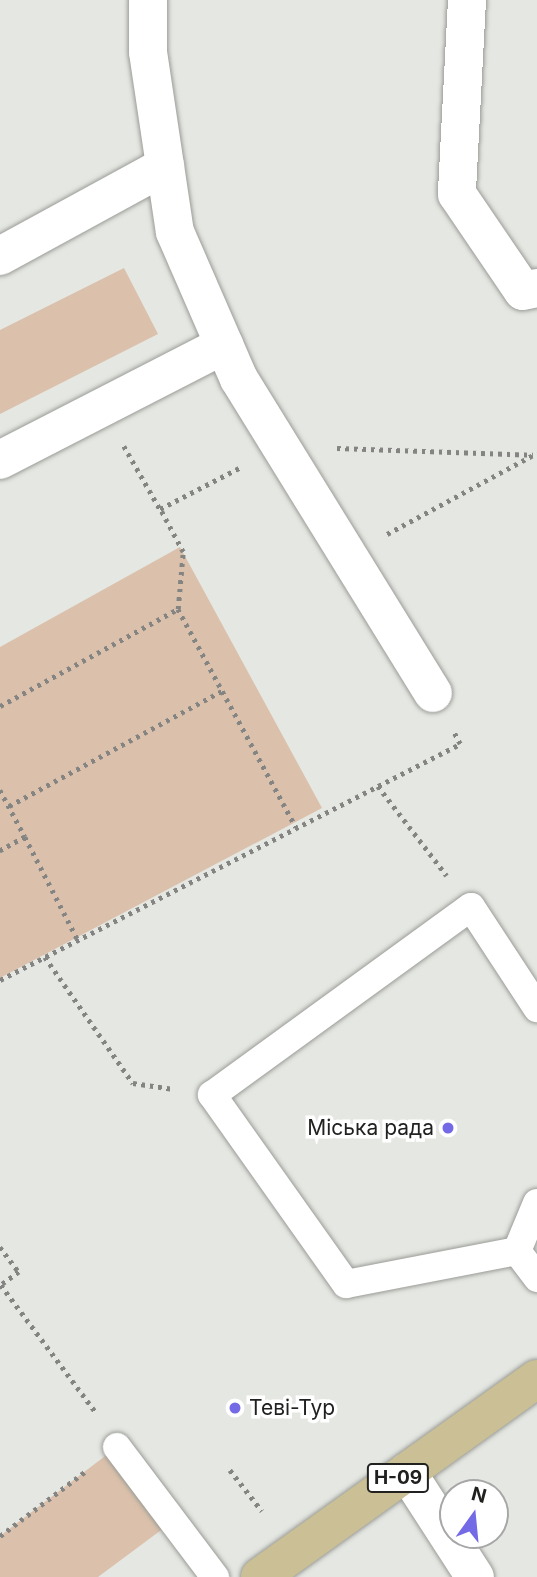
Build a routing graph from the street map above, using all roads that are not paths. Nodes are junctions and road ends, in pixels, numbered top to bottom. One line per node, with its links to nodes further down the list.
1 (148, 0): 3 (street)
2 (467, 0): 5 (street)
3 (165, 166): 4 (street); 6 (street)
4 (0, 256)
5 (537, 288)
6 (224, 345): 7 (street); 8 (street)
7 (0, 460)
8 (433, 694)
9 (537, 1008): 11 (lane)
10 (537, 1203): 11 (lane)
11 (517, 1251): 12 (lane)
12 (537, 1278)
13 (537, 1380): 15 (main road, Н-09)
14 (117, 1447): 16 (lane)
15 (407, 1472): 17 (main road, Н-09); 18 (street)
16 (215, 1577)
17 (260, 1577)
18 (475, 1577)

